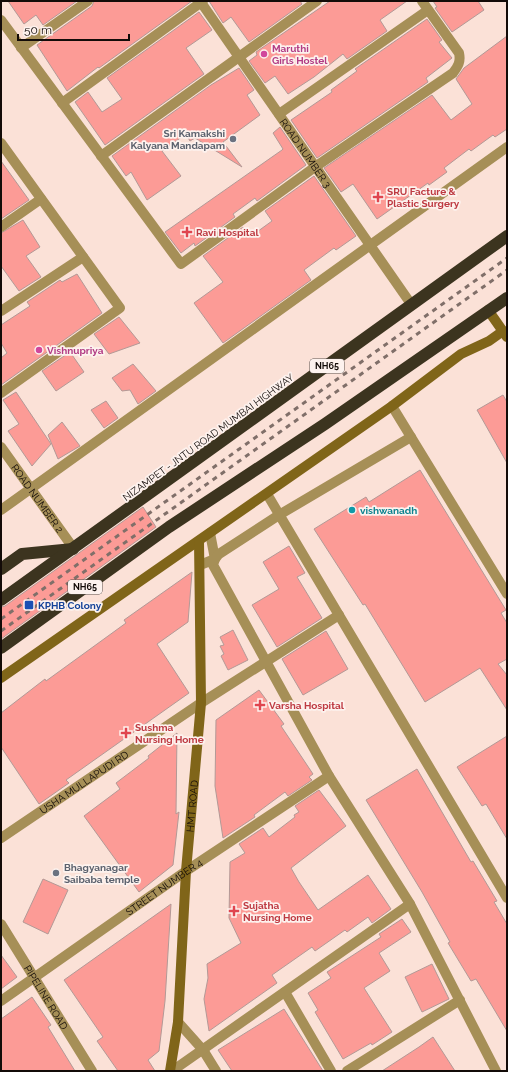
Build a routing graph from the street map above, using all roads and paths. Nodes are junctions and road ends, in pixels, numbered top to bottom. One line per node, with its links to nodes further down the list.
1 (88, 1): 7 (street)
2 (201, 1): 8 (street, ROAD NUMBER 3); 9 (street)
3 (317, 1): 8 (street)
4 (422, 1): 5 (street)
5 (428, 10): 10 (street); 14 (street)
6 (1, 20): 7 (street)
7 (21, 48): 9 (street)
8 (239, 57): 10 (street, ROAD NUMBER 3); 13 (street)
9 (62, 104): 13 (street)
10 (279, 114): 14 (street, ROAD NUMBER 3)
11 (2, 146): 15 (street)
12 (507, 147): 18 (street)
13 (101, 156): 14 (street)
14 (315, 166): 18 (street, ROAD NUMBER 3)
15 (41, 199): 16 (street); 19 (street)
16 (1, 226)
17 (507, 236): 21 (highway, NIZAMPET - JNTU ROAD MUMBAI HIGHWAY / NH65)
18 (370, 245): 21 (street, ROAD NUMBER 3); 29 (street)
19 (83, 258): 23 (street); 25 (street)
20 (507, 298): 22 (highway, NH65)
21 (411, 304): 35 (highway, NIZAMPET - JNTU ROAD MUMBAI HIGHWAY / NH65)
22 (488, 310): 24 (street); 42 (highway, NH65)
23 (1, 311)
24 (505, 334): 26 (street)
25 (1, 393)
26 (392, 406): 27 (street); 30 (street)
27 (412, 437): 32 (street); 39 (street)
28 (1, 447): 29 (street, ROAD NUMBER 2)
29 (31, 489): 31 (street); 35 (street, ROAD NUMBER 2)
30 (267, 494): 32 (street); 33 (street)
31 (1, 510)
32 (279, 515): 36 (street); 41 (street)
33 (210, 533): 34 (street); 36 (street)
34 (199, 541): 37 (street, HMT ROAD); 44 (street)
35 (74, 549): 38 (highway); 40 (highway, NIZAMPET - JNTU ROAD MUMBAI HIGHWAY / NH65)
36 (215, 558): 37 (street); 43 (street)
37 (200, 565): 45 (street, HMT ROAD)
38 (1, 569)
39 (507, 594)
40 (1, 600)
41 (339, 615): 43 (street, USHA MULLAPUDI RD); 49 (street)
42 (1, 648)
43 (266, 660): 45 (street, USHA MULLAPUDI RD); 46 (street)
44 (1, 678)
45 (201, 703): 47 (street, USHA MULLAPUDI RD); 48 (street, HMT ROAD)
46 (329, 776): 48 (street, STREET NUMBER 4); 50 (street)
47 (1, 838)
48 (186, 870): 52 (street, STREET NUMBER 4); 56 (street, HMT ROAD)
49 (507, 898)
50 (410, 904): 53 (street); 54 (street)
51 (1, 924): 52 (street, PIPELINE ROAD)
52 (36, 978): 55 (street, STREET NUMBER 4); 58 (street, PIPELINE ROAD)
53 (285, 992): 57 (street); 61 (street)
54 (460, 1000): 62 (street); 63 (street)
55 (1, 1002)
56 (178, 1022): 57 (street); 59 (street, HMT ROAD)
57 (203, 1050): 59 (street); 60 (street)
58 (92, 1071)
59 (171, 1071)
60 (216, 1071)
61 (331, 1071)
62 (347, 1071)
63 (496, 1071)

